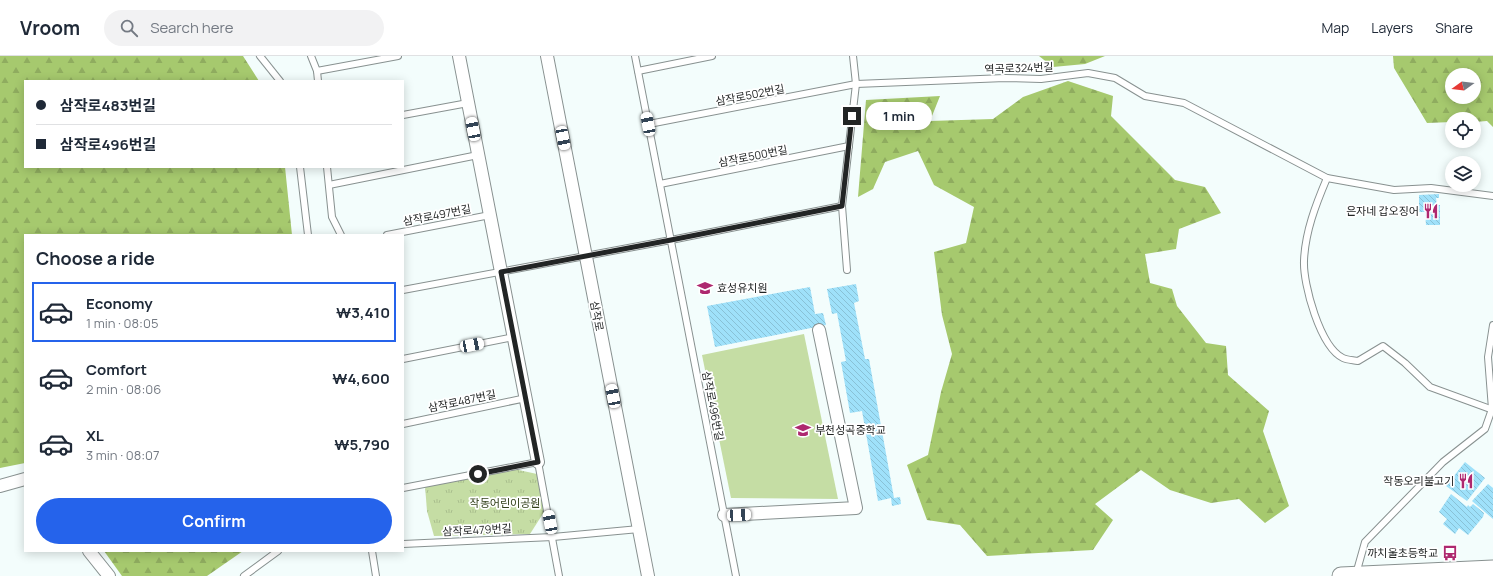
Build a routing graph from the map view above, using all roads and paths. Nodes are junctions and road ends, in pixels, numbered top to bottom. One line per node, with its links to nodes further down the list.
1 (260, 56): 11 (lane)
2 (311, 56): 9 (lane)
3 (398, 56): 9 (lane)
4 (459, 56): 14 (street)
5 (547, 56): 31 (street, 삼작로)
6 (635, 56): 10 (lane, 삼작로496번길)
7 (712, 56): 10 (lane)
8 (853, 56): 13 (lane)
9 (317, 71): 12 (lane)
10 (638, 71): 16 (lane, 삼작로496번길)
11 (279, 80)
12 (318, 80)
13 (856, 84): 16 (lane, 삼작로502번길); 17 (lane); 21 (lane, 역곡로324번길)
14 (468, 103): 15 (lane); 18 (street)
15 (404, 115)
16 (648, 124): 22 (lane, 삼작로496번길)
17 (849, 146): 22 (lane, 삼작로500번길); 25 (lane)
18 (478, 156): 23 (lane); 26 (street)
19 (300, 168): 27 (lane)
20 (327, 168): 23 (lane)
21 (1327, 178): 24 (lane, 역곡로324번길); 40 (lane)
22 (660, 184): 30 (lane, 삼작로496번길)
23 (329, 185): 28 (lane)
24 (1493, 196)
25 (842, 206): 30 (lane); 32 (lane)
26 (490, 215): 29 (lane, 삼작로497번길); 33 (street)
27 (308, 234)
28 (340, 234)
29 (392, 234)
30 (671, 240): 31 (lane); 46 (lane, 삼작로496번길)
31 (586, 256): 33 (lane); 47 (street, 삼작로)
32 (847, 270)
33 (501, 272): 34 (lane); 37 (street)
34 (404, 290)
35 (1493, 325): 40 (lane)
36 (820, 330): 46 (street)
37 (514, 337): 38 (lane); 39 (street)
38 (404, 359)
39 (526, 398): 41 (lane, 삼작로487번길); 42 (street)
40 (1493, 410): 60 (lane)
41 (404, 424)
42 (538, 462): 45 (lane); 48 (lane)
43 (24, 479): 44 (street)
44 (0, 486)
45 (404, 488)
46 (724, 516): 59 (lane, 삼작로496번길)
47 (639, 529): 48 (lane, 삼작로479번길); 58 (street, 삼작로)
48 (553, 537): 49 (lane, 삼작로479번길); 57 (lane)
49 (404, 544)
50 (90, 552): 54 (street)
51 (277, 552): 55 (lane)
52 (372, 552): 56 (lane)
53 (1493, 569): 60 (street)
54 (109, 576)
55 (244, 576)
56 (376, 576)
57 (559, 576)
58 (648, 576)
59 (736, 576)
60 (1348, 576)

